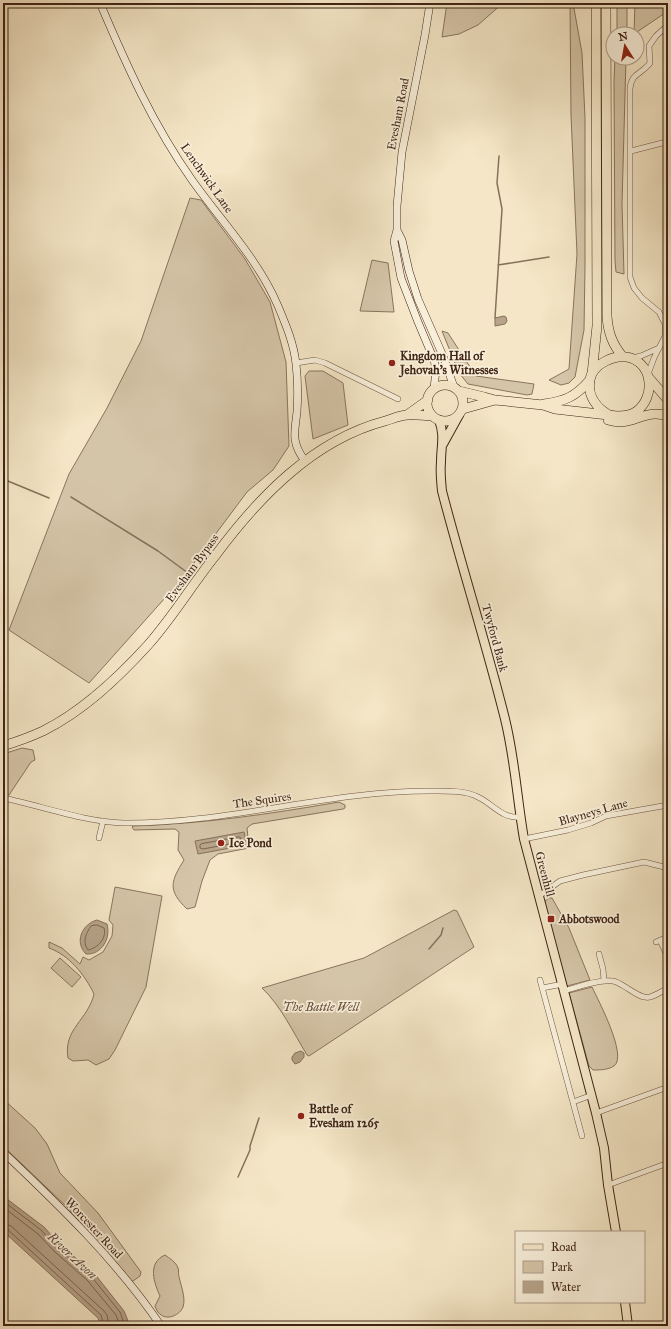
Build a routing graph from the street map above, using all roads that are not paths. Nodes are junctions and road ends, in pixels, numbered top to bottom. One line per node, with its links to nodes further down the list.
1 (100, 3): 11 (main road, Lenchwick Lane)
2 (430, 3): 8 (main road, Evesham Road)
3 (596, 3): 13 (highway)
4 (606, 3): 10 (highway)
5 (668, 25): 7 (street)
6 (666, 142): 7 (street)
7 (631, 152): 9 (street)
8 (397, 230): 14 (main road, Evesham Road); 15 (main road, Evesham Road)
9 (659, 348): 10 (street); 12 (street)
10 (627, 357): 12 (highway); 13 (highway)
11 (296, 363): 16 (street); 30 (main road, Lenchwick Lane)
12 (648, 376): 19 (highway); 21 (highway)
13 (590, 378): 20 (highway); 26 (highway)
14 (434, 389): 15 (highway); 17 (highway)
15 (456, 389): 18 (highway); 23 (highway)
16 (398, 399)
17 (428, 400): 25 (highway, Evesham Bypass); 28 (highway)
18 (495, 400): 20 (highway); 23 (highway)
19 (668, 400)
20 (543, 405): 24 (highway)
21 (637, 411): 22 (highway); 26 (highway)
22 (668, 411)
23 (461, 412): 28 (highway); 29 (main road, Twyford Bank)
24 (591, 414): 26 (highway); 27 (highway)
25 (407, 415): 28 (highway, Evesham Bypass); 30 (highway, Evesham Bypass)
26 (609, 415)
27 (668, 416)
28 (436, 418): 29 (main road, Twyford Bank)
29 (443, 445): 35 (main road, Twyford Bank)
30 (305, 461): 31 (highway, Evesham Bypass)
31 (3, 746)
32 (4, 799): 33 (street); 36 (street, The Squires)
33 (3, 805)
34 (668, 805): 38 (street, Blayneys Lane)
35 (520, 817): 36 (street, The Squires); 38 (main road, Twyford Bank)
36 (103, 821): 37 (street)
37 (99, 838)
38 (524, 839): 40 (main road, Greenhill)
39 (668, 868): 40 (street)
40 (539, 896): 47 (main road, Greenhill)
41 (660, 940): 43 (street)
42 (599, 954): 45 (street)
43 (668, 958)
44 (540, 980): 46 (street)
45 (604, 980): 47 (street); 48 (street)
46 (542, 988): 47 (street); 51 (street)
47 (564, 988): 50 (main road, Greenhill)
48 (668, 988)
49 (668, 1087): 52 (street)
50 (592, 1095): 51 (street); 52 (main road, Greenhill)
51 (573, 1102): 53 (street)
52 (596, 1113): 56 (main road, Greenhill)
53 (582, 1136)
54 (3, 1152): 59 (main road, Worcester Road)
55 (668, 1163): 56 (street)
56 (608, 1185): 57 (main road, Greenhill)
57 (616, 1231)
58 (625, 1303): 60 (main road)
59 (161, 1326)
60 (628, 1326)

